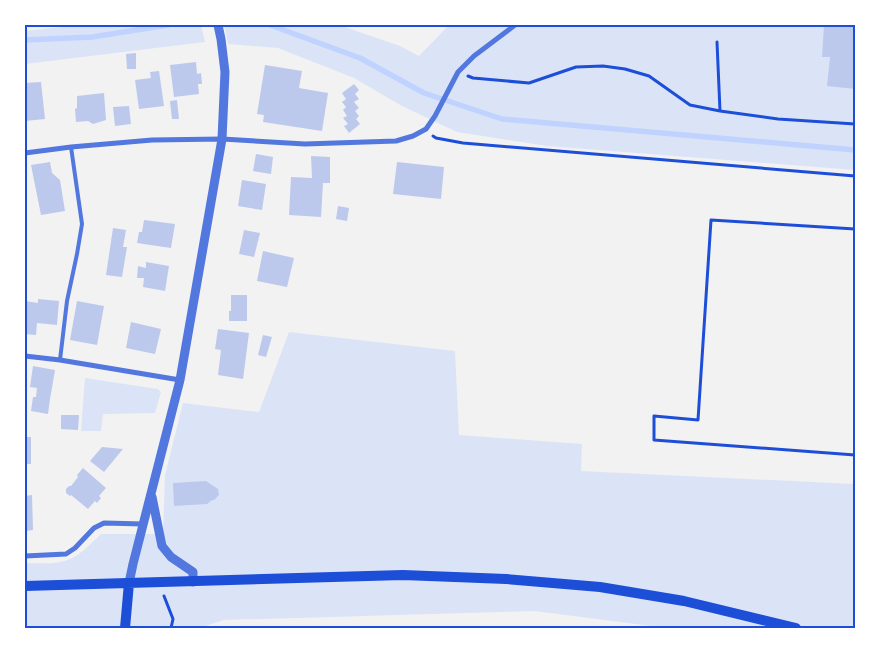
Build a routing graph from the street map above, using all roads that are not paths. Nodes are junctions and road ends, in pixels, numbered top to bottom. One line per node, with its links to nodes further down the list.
1 (218, 25): 3 (street)
2 (515, 25): 3 (street)
3 (222, 139): 4 (street); 8 (street)
4 (71, 147): 5 (street); 7 (lane)
5 (25, 153)
6 (25, 356): 7 (street)
7 (60, 360): 8 (street)
8 (180, 380): 9 (street)
9 (151, 495): 10 (street); 12 (street)
10 (144, 524): 11 (street); 13 (street)
11 (25, 556)
12 (192, 582): 13 (main road); 16 (main road)
13 (129, 583): 14 (main road); 15 (main road)
14 (25, 586)
15 (125, 628)
16 (796, 628)

